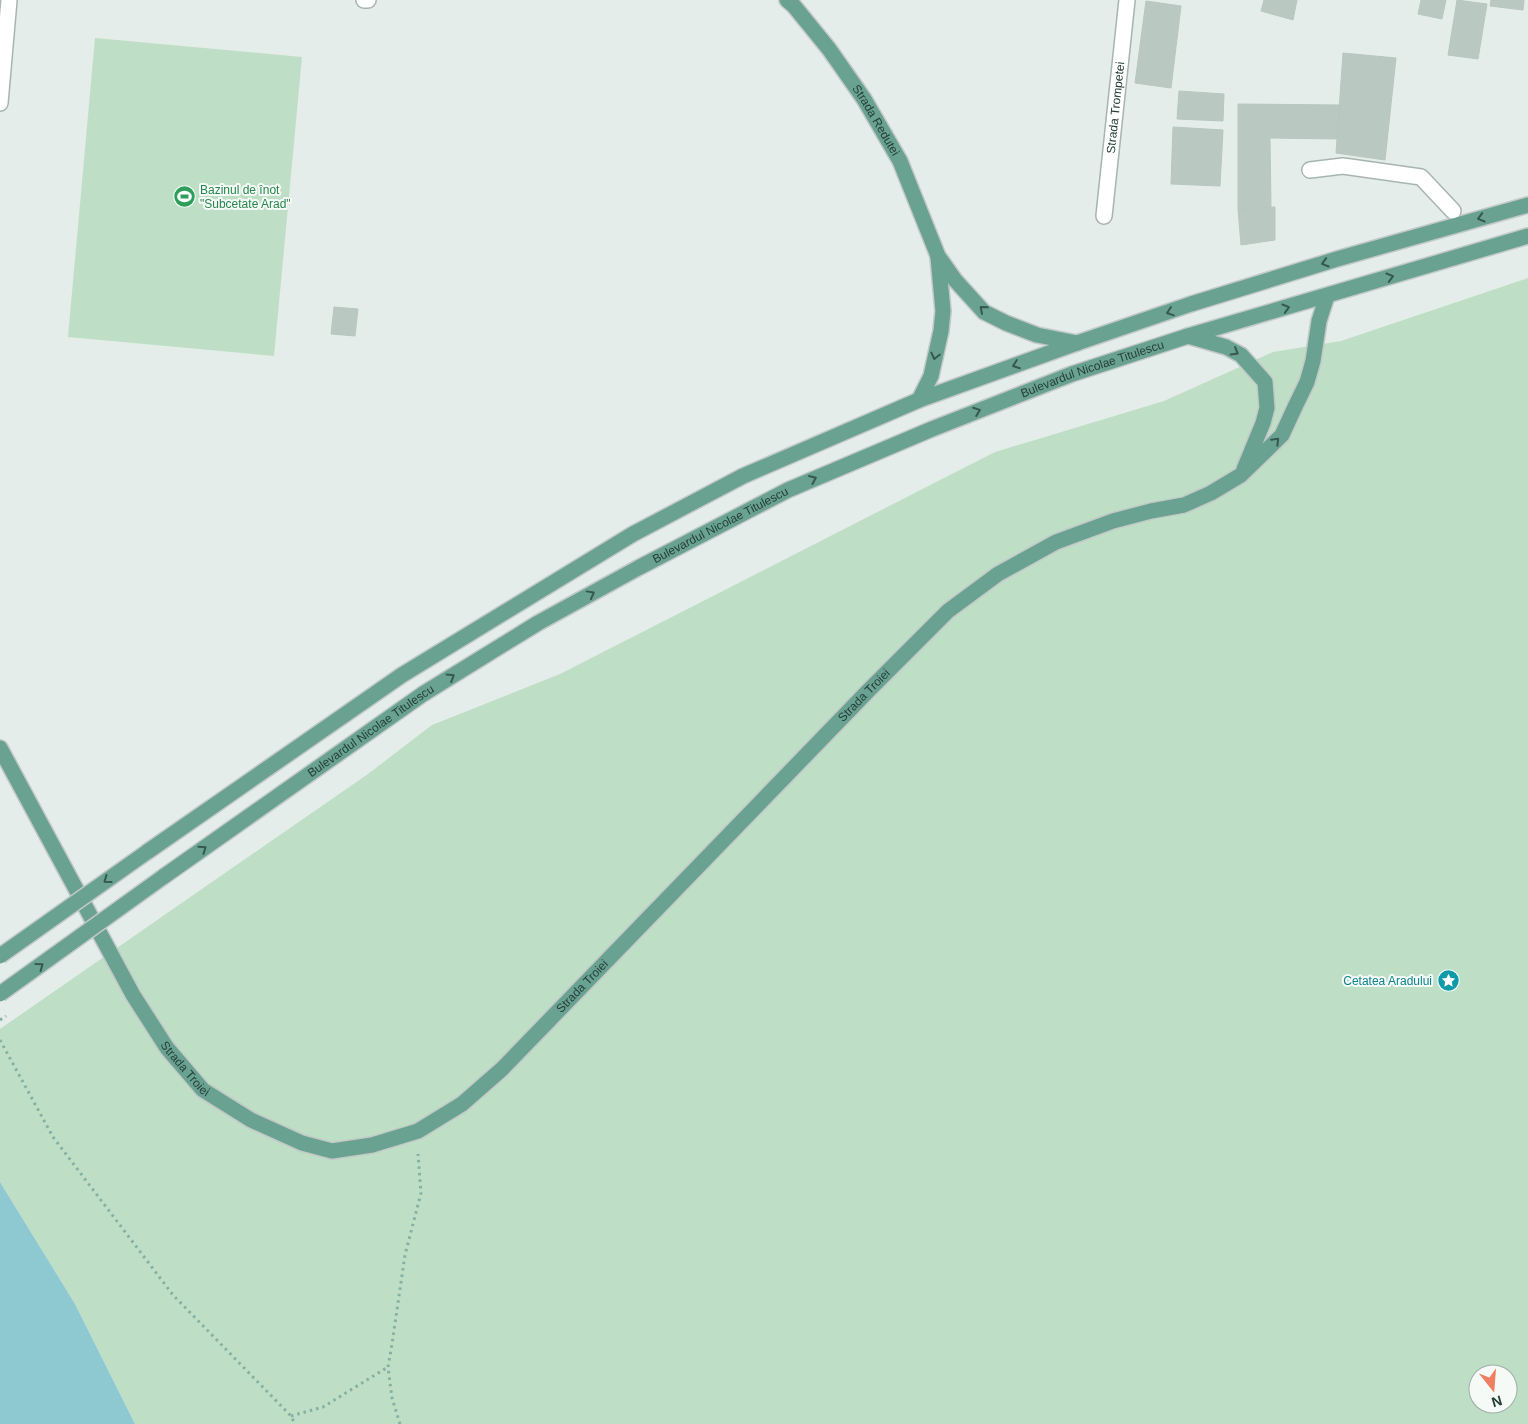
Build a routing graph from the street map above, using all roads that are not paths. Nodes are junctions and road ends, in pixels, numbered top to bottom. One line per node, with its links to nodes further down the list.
1 (9, 0): 4 (street)
2 (787, 0): 10 (main road, Strada Redutei)
3 (1127, 0): 8 (street, Strada Trompetei)
4 (0, 103)
5 (1310, 170): 7 (street)
6 (1528, 205): 13 (main road, one-way to 13)
7 (1453, 210)
8 (1104, 216)
9 (1528, 236): 11 (main road, Bulevardul Nicolae Titulescu, one-way to 9)
10 (938, 256): 13 (main road, one-way to 10); 14 (main road, one-way to 14)
11 (1327, 296): 12 (main road, Bulevardul Nicolae Titulescu, one-way to 11); 15 (main road, Strada Troiei, one-way to 11)
12 (1188, 336): 15 (main road, one-way to 15); 18 (main road, Bulevardul Nicolae Titulescu, one-way to 12, bridge)
13 (1077, 343): 14 (main road, one-way to 14)
14 (919, 400): 17 (main road, one-way to 17, bridge)
15 (1241, 475): 16 (main road, Strada Troiei)
16 (0, 748)
17 (0, 956)
18 (0, 994)

